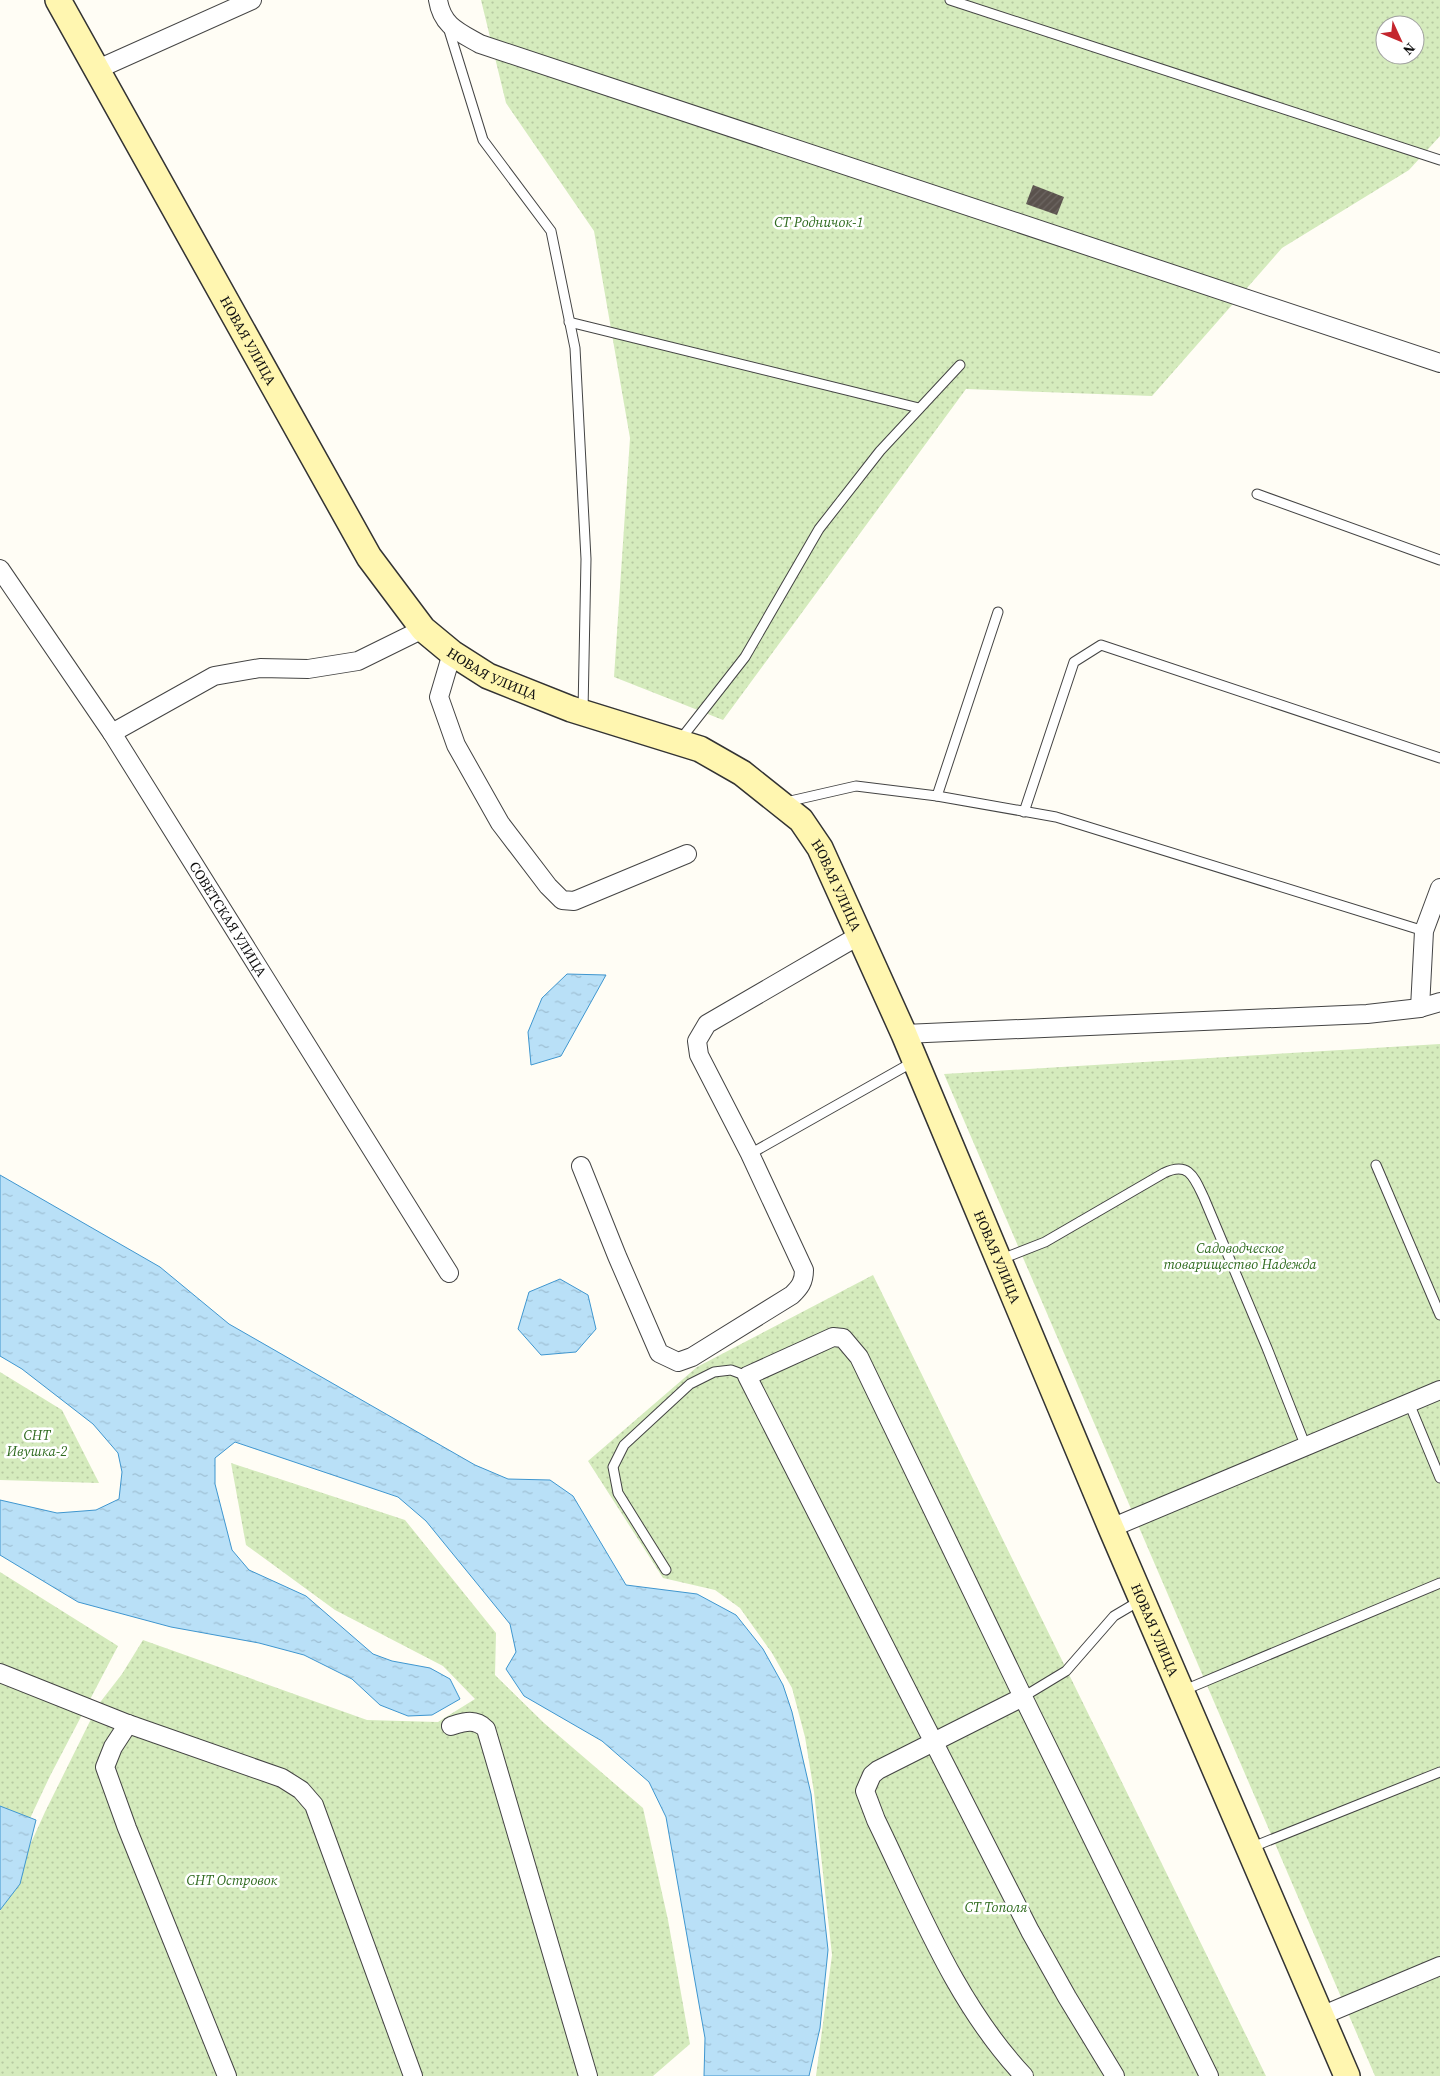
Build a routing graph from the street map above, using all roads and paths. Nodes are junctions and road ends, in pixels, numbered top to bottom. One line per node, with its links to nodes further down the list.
1 (58, 0): 6 (street, НОВАЯ УЛИЦА)
2 (252, 0): 6 (street)
3 (438, 0): 5 (street)
4 (950, 0): 7 (lane)
5 (447, 22): 8 (lane); 9 (street)
6 (98, 69): 16 (street, НОВАЯ УЛИЦА)
7 (1440, 160)
8 (570, 322): 11 (lane); 18 (lane)
9 (1440, 363)
10 (960, 365): 11 (lane)
11 (920, 408): 20 (lane)
12 (1257, 494): 13 (lane)
13 (1440, 560)
14 (0, 569): 19 (street, СОВЕТСКАЯ УЛИЦА)
15 (998, 612): 22 (lane)
16 (423, 629): 17 (street, НОВАЯ УЛИЦА); 19 (street)
17 (452, 653): 18 (street, НОВАЯ УЛИЦА); 25 (street)
18 (583, 713): 20 (street, НОВАЯ УЛИЦА)
19 (112, 734): 37 (street, СОВЕТСКАЯ УЛИЦА)
20 (678, 742): 23 (street, НОВАЯ УЛИЦА)
21 (1440, 758): 24 (lane)
22 (937, 796): 23 (lane); 24 (lane)
23 (780, 804): 28 (street, НОВАЯ УЛИЦА)
24 (1024, 812): 27 (lane)
25 (687, 854)
26 (1440, 888): 27 (street)
27 (1424, 931): 30 (street)
28 (860, 934): 31 (street, НОВАЯ УЛИЦА); 33 (street)
29 (1440, 1002): 30 (street)
30 (1420, 1008): 31 (street)
31 (904, 1034): 32 (street, НОВАЯ УЛИЦА)
32 (915, 1061): 33 (lane); 36 (street, НОВАЯ УЛИЦА)
33 (750, 1154): 35 (street)
34 (1376, 1165): 38 (lane)
35 (582, 1166)
36 (999, 1260): 42 (lane); 44 (street, НОВАЯ УЛИЦА)
37 (449, 1273)
38 (1440, 1315)
39 (747, 1376): 45 (lane); 50 (street); 53 (street)
40 (1440, 1390): 41 (street)
41 (1409, 1404): 42 (street); 43 (lane)
42 (1306, 1447): 44 (street)
43 (1440, 1478)
44 (1111, 1528): 47 (street, НОВАЯ УЛИЦА)
45 (666, 1570)
46 (1440, 1583): 49 (lane)
47 (1142, 1599): 49 (street, НОВАЯ УЛИЦА); 50 (lane)
48 (0, 1673): 51 (street)
49 (1182, 1691): 55 (street, НОВАЯ УЛИЦА)
50 (1023, 1697): 53 (street); 63 (street)
51 (128, 1724): 58 (street); 59 (street)
52 (451, 1726): 60 (street)
53 (932, 1742): 61 (street); 62 (street)
54 (1440, 1772): 55 (lane)
55 (1250, 1848): 57 (street, НОВАЯ УЛИЦА)
56 (1440, 1966): 57 (street)
57 (1321, 2016): 64 (street, НОВАЯ УЛИЦА)
58 (227, 2076)
59 (413, 2076)
60 (588, 2076)
61 (1024, 2076)
62 (1115, 2076)
63 (1209, 2076)
64 (1347, 2076)

